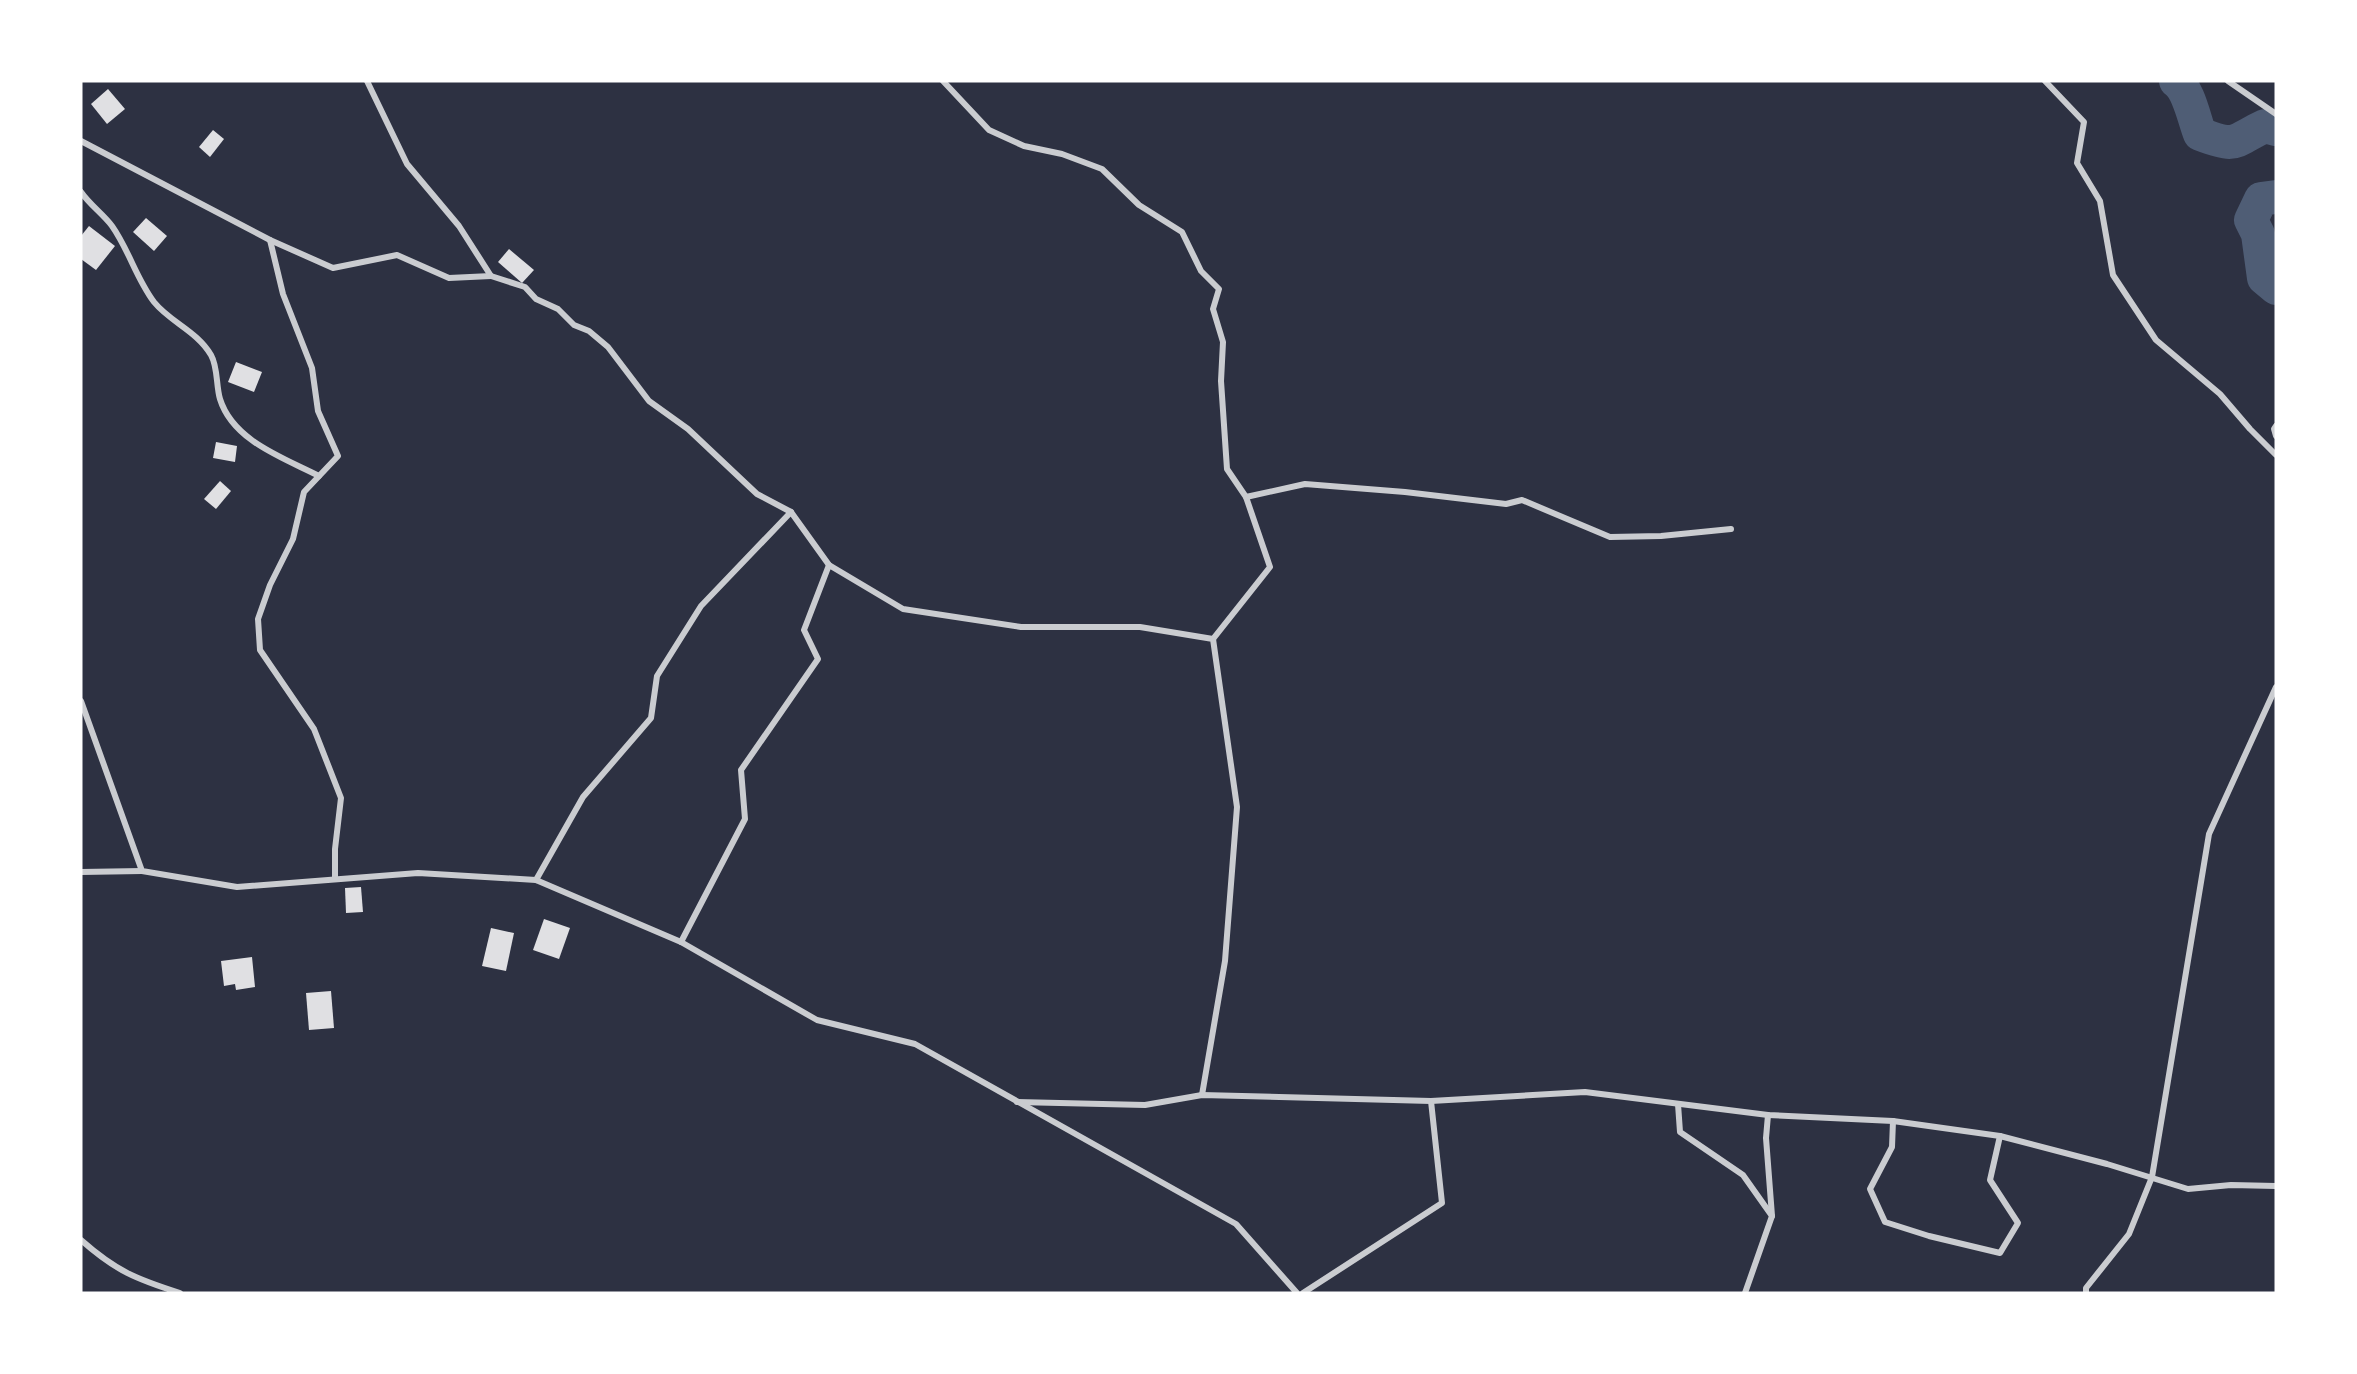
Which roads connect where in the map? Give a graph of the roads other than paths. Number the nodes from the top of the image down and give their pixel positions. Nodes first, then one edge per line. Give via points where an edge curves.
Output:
1 (367, 81) edge
2 (943, 81) edge
3 (2045, 81) edge
4 (2228, 81) edge
5 (2276, 114) edge
6 (81, 141) edge
7 (81, 192) edge
8 (270, 240) junction
9 (491, 276) junction
10 (2276, 426) edge
11 (2276, 436) edge
12 (2276, 455) edge
13 (319, 476) junction
14 (1246, 497) junction
15 (791, 512) junction
16 (1731, 529) dead end
17 (829, 565) junction
18 (1213, 639) junction
19 (2276, 687) edge
20 (81, 701) edge
21 (142, 871) junction
22 (81, 872) edge
23 (335, 879) junction
24 (536, 880) junction
25 (681, 942) junction
26 (1202, 1095) junction
27 (1431, 1101) junction
28 (1017, 1102) junction
29 (1678, 1104) junction
30 (1768, 1115) junction
31 (1893, 1121) junction
32 (2000, 1136) junction
33 (2152, 1177) junction
34 (2276, 1186) edge
35 (1772, 1216) junction
36 (81, 1240) edge
37 (180, 1293) edge
38 (1297, 1293) edge
39 (1303, 1293) edge
40 (1745, 1293) edge
41 (2086, 1293) edge

1 - 9 street via 407,164 459,226
2 - 14 street via 989,130 1024,146 1062,154 1102,169 1138,205 1182,232 1201,271 1219,289 1213,309 1223,342 1221,381 1227,469
3 - 12 street via 2084,122 2077,162 2100,201 2114,275 2156,340 2220,394
4 - 5 street
6 - 8 street
7 - 13 street via 111,225 156,304 192,332 212,356 220,401 236,426 259,446
8 - 9 street via 333,268 397,255 449,278
8 - 13 street via 283,294 312,368 318,411 338,456
9 - 15 street via 525,287 536,299 589,331 628,370 649,401 688,429 757,494
10 - 11 street
13 - 23 street via 304,492 293,539 258,619 260,650 314,729 341,798
14 - 16 street via 1305,484 1506,504 1522,500 1610,537
14 - 18 street via 1270,567
15 - 17 street
15 - 24 street via 702,606 657,676 651,718 583,797
17 - 18 street via 903,609 1021,627 1140,627
17 - 25 street via 804,630 818,659 741,770 745,819
18 - 26 street via 1237,807 1225,961
19 - 33 street via 2209,834
20 - 21 street
21 - 22 street
21 - 23 street via 237,887
23 - 24 street via 418,873
24 - 25 street
25 - 28 street via 817,1020 915,1044
26 - 27 street
26 - 28 street via 1145,1105
27 - 29 street via 1585,1092
27 - 39 street via 1442,1203
28 - 38 street via 1236,1224
29 - 30 street
29 - 35 street via 1680,1132 1743,1175
30 - 31 street
30 - 35 street
31 - 32 street
31 - 32 street via 1892,1147 1870,1189 1885,1222 2000,1252 2018,1223 1990,1180
32 - 33 street
33 - 34 street via 2188,1189
33 - 41 street via 2129,1234
35 - 40 street
36 - 37 street via 104,1261 135,1279

